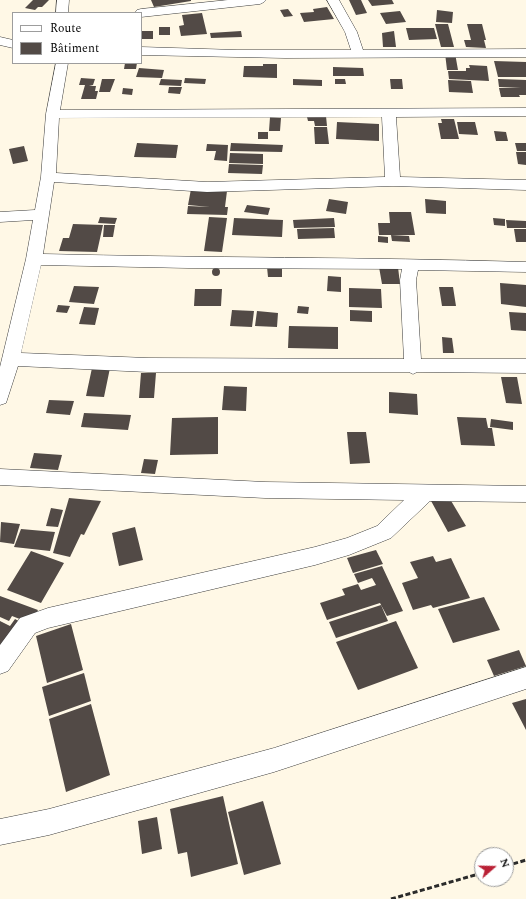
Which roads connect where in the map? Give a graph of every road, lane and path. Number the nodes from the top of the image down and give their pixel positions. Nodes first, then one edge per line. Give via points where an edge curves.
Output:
1 (63, 0) edge
2 (260, 0) edge
3 (333, 0) edge
4 (62, 12) edge
5 (142, 14) edge
6 (0, 41) edge
7 (12, 44) edge
8 (142, 51) edge
9 (358, 53) junction
10 (526, 53) edge
11 (62, 64) edge
12 (389, 112) junction
13 (526, 112) edge
14 (53, 114) junction
15 (48, 177) junction
16 (393, 181) junction
17 (526, 185) edge
18 (41, 215) junction
19 (0, 217) edge
20 (34, 259) junction
21 (411, 264) junction
22 (526, 267) edge
23 (11, 359) junction
24 (526, 366) edge
25 (413, 367) junction
26 (0, 398) edge
27 (0, 477) edge
28 (425, 493) junction
29 (526, 494) edge
30 (0, 663) edge
31 (526, 678) edge
32 (0, 832) edge
33 (526, 860) edge
34 (514, 864) edge
35 (474, 875) edge
36 (391, 899) edge

1 - 4 street
2 - 5 street
3 - 9 street via 351,32
6 - 7 street
8 - 9 street via 281,55
9 - 10 street
11 - 14 street
12 - 13 street
12 - 14 street
12 - 16 street
14 - 15 street
15 - 16 street via 207,187
15 - 18 street
16 - 17 street
18 - 19 street
18 - 20 street
20 - 21 street
20 - 23 street
21 - 22 street
21 - 25 street via 408,280
23 - 25 street via 148,365
23 - 26 street
24 - 25 street
27 - 28 street via 265,490
28 - 29 street
28 - 30 street via 384,532 349,546 48,618 28,625
31 - 32 street via 274,760 49,822
33 - 34 path
35 - 36 path

